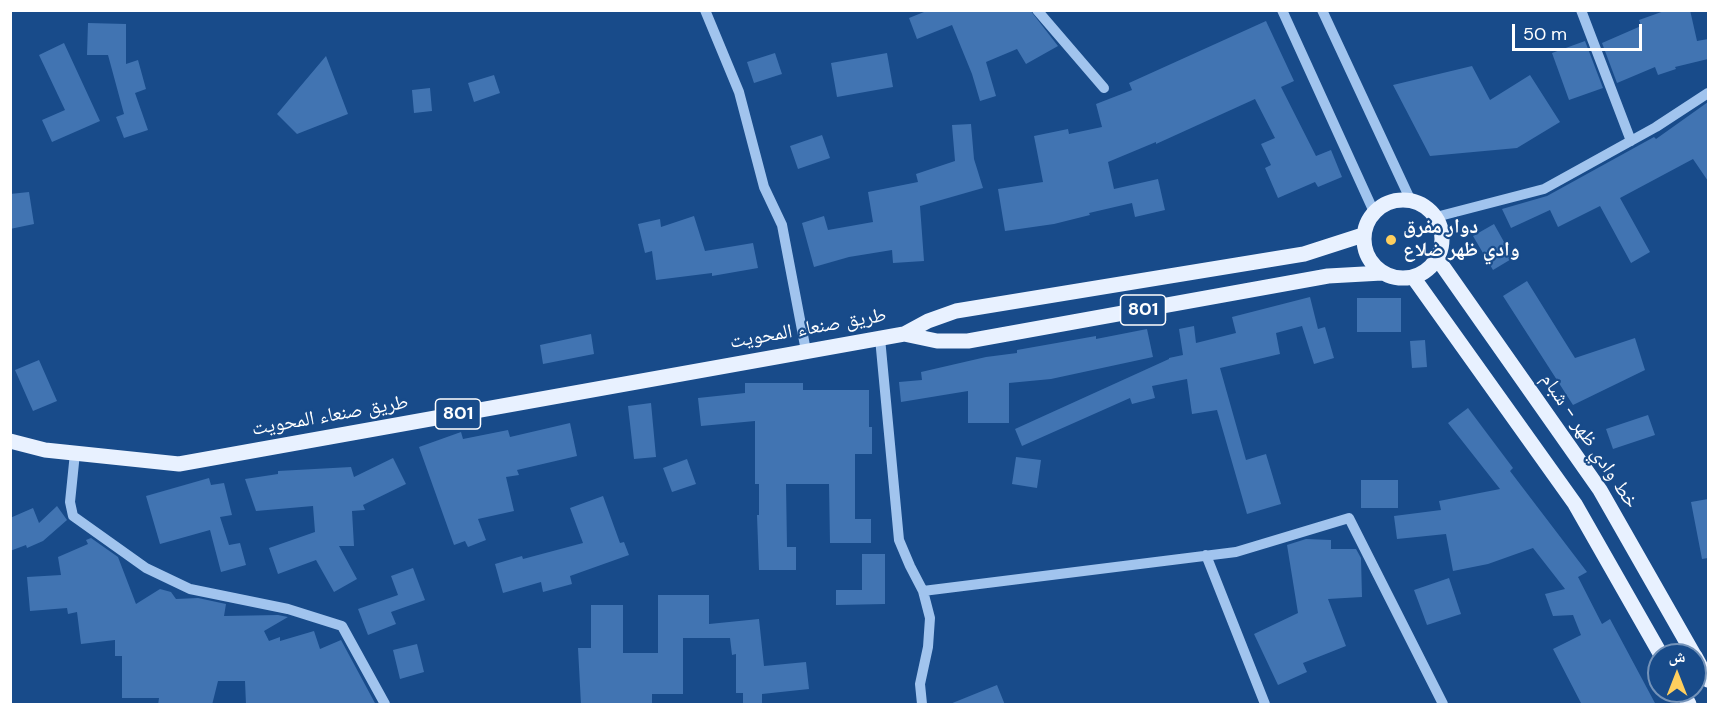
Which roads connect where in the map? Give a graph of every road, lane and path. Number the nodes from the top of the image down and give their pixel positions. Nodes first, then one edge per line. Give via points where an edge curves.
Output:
1 (705, 10) edge
2 (1037, 10) edge
3 (1282, 10) edge
4 (1322, 10) edge
5 (1581, 10) edge
6 (1104, 88) dead end
7 (1708, 93) edge
8 (1631, 141) junction
9 (1411, 201) junction
10 (1374, 212) junction
11 (1436, 217) junction
12 (1363, 236) junction
13 (1437, 258) junction
14 (1382, 273) junction
15 (1413, 277) junction
16 (904, 334) junction
17 (880, 338) junction
18 (806, 351) junction
19 (10, 441) edge
20 (75, 453) junction
21 (1206, 555) junction
22 (923, 591) junction
23 (1654, 643) edge
24 (1688, 643) edge
25 (385, 705) edge
26 (922, 705) edge
27 (1265, 705) edge
28 (1443, 705) edge

1 - 18 street via 739,92 764,186 782,225
2 - 6 street
3 - 10 street
4 - 9 street
5 - 8 street
7 - 8 street
8 - 11 street via 1544,189
9 - 10 main road via 1384,204
9 - 11 main road via 1425,206
10 - 12 main road
11 - 13 main road via 1442,231
12 - 14 main road via 1371,262
12 - 16 main road, طريق صنعاء المحويت / 801 via 1305,254 956,311
13 - 15 main road via 1427,270
13 - 24 main road, خط وادي ظهر - شبام via 1600,490
14 - 15 main road via 1397,278
14 - 16 main road, طريق صنعاء المحويت / 801 via 1328,276 968,341 937,341
15 - 23 main road via 1575,504
16 - 17 main road, طريق صنعاء المحويت / 801
17 - 18 main road, طريق صنعاء المحويت / 801
17 - 22 street via 898,533
18 - 20 main road, طريق صنعاء المحويت / 801 via 179,464
19 - 20 main road, طريق صنعاء المحويت / 801
20 - 25 street via 70,502 73,516 146,568 190,589 288,609 342,626
21 - 22 street
21 - 27 street
21 - 28 street via 1236,552 1349,519
22 - 26 street via 930,633 920,684

